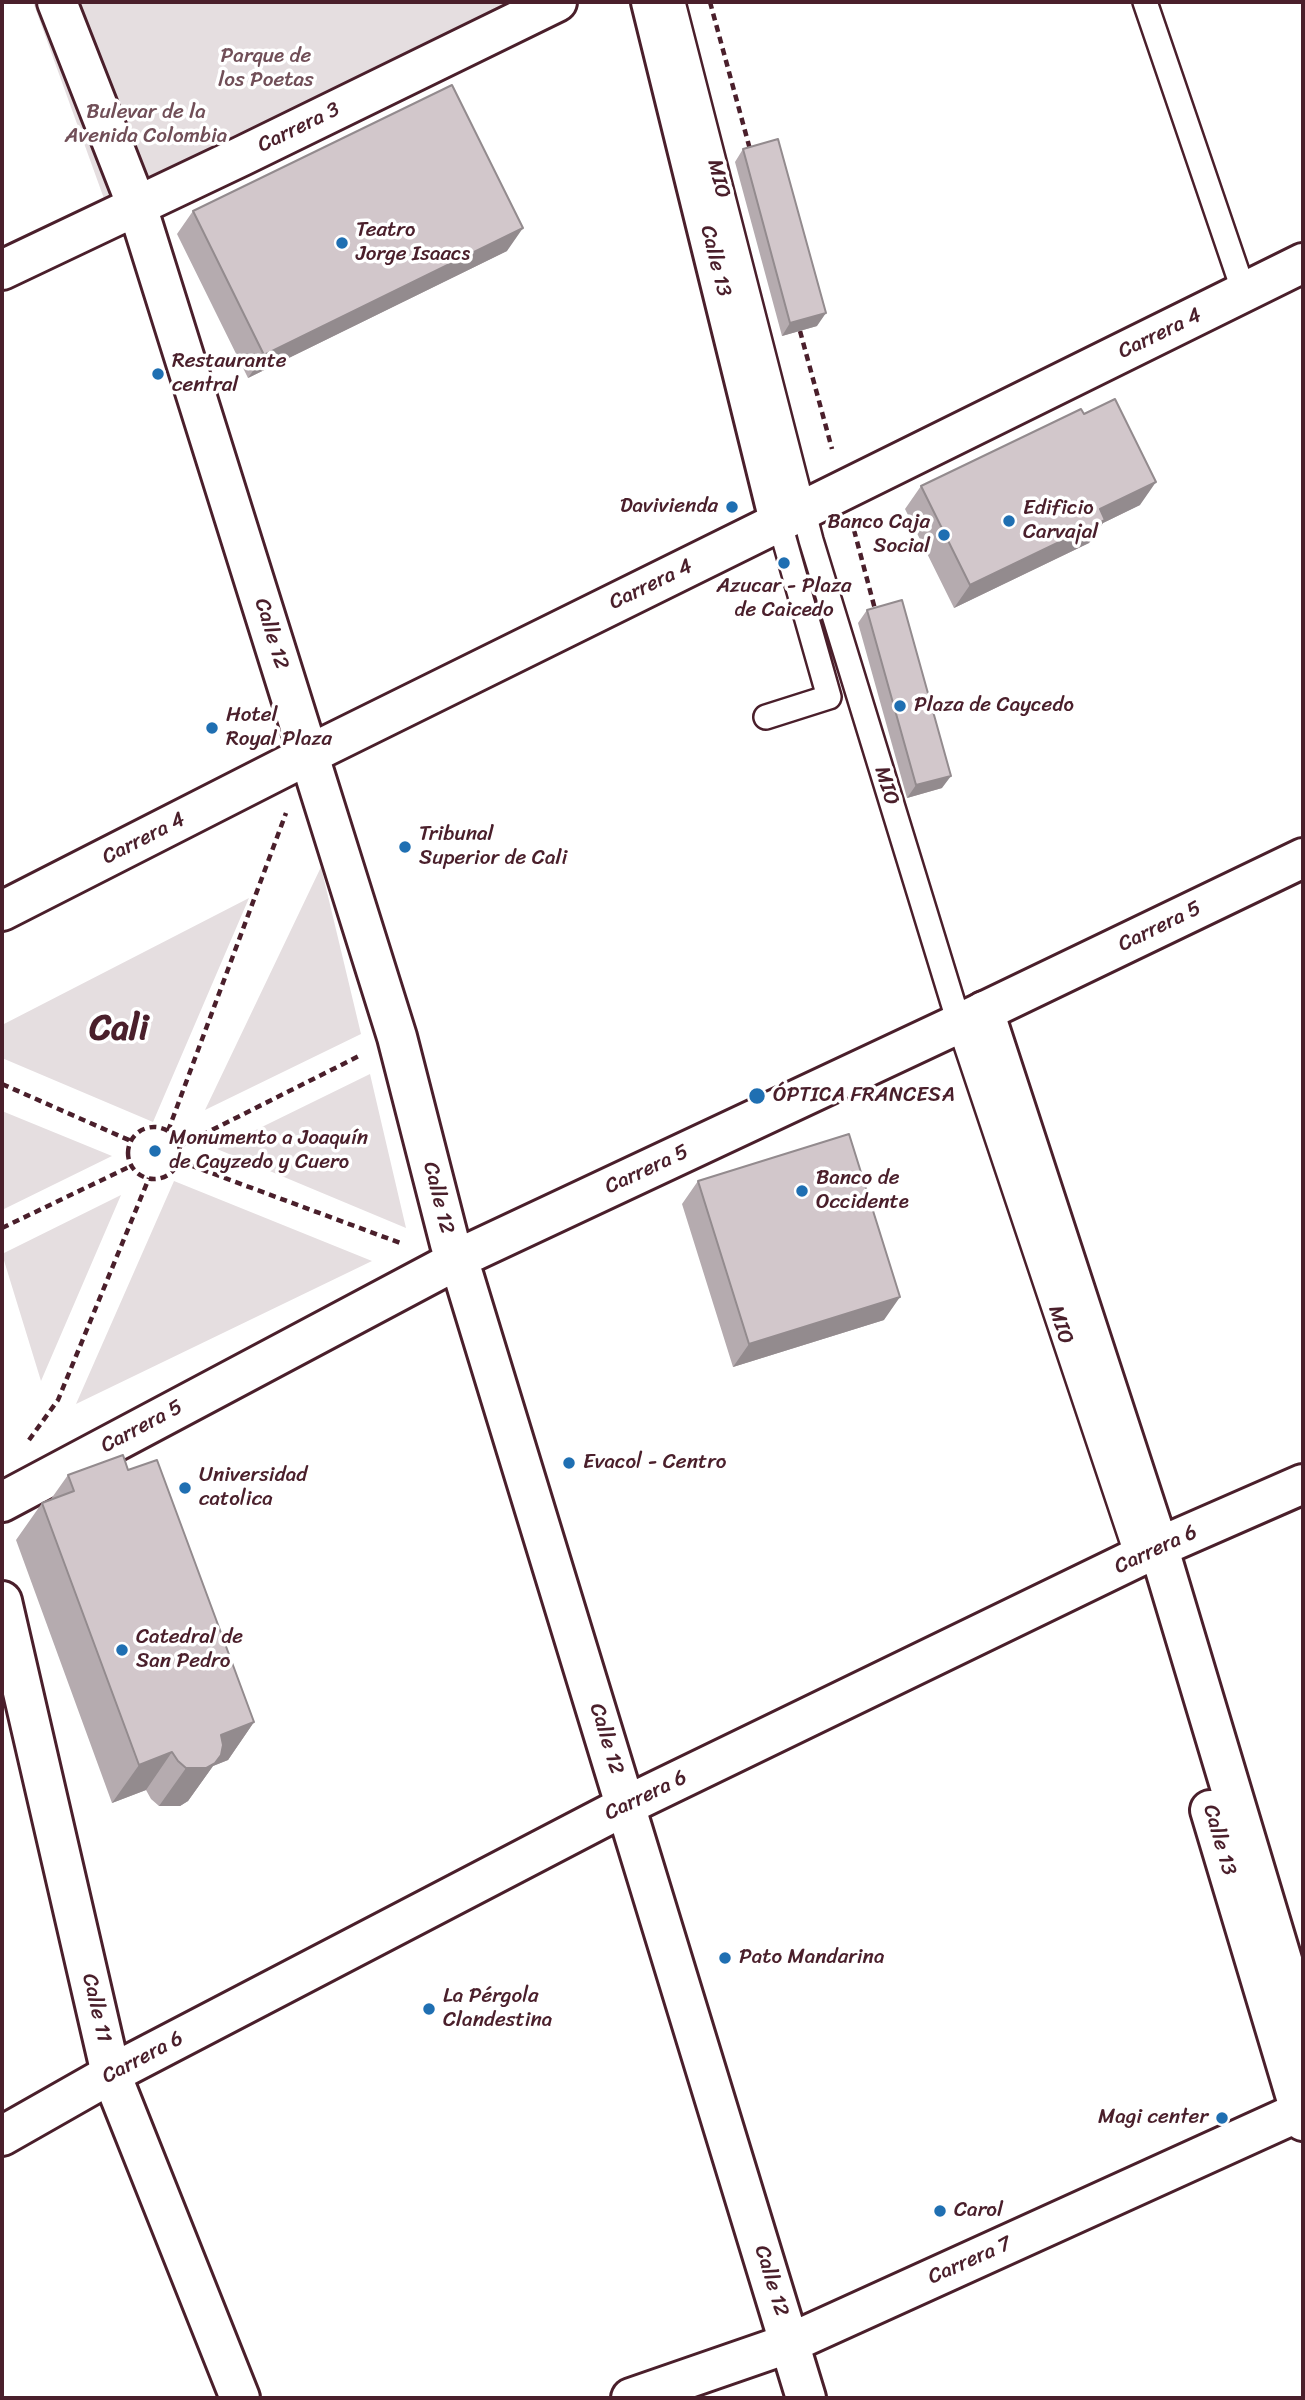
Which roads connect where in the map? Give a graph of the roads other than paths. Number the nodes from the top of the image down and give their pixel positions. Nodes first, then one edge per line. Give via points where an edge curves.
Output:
1 (57, 2) edge
2 (557, 2) edge
3 (651, 2) edge
4 (673, 2) edge
5 (1145, 2) edge
6 (137, 206) junction
7 (1303, 263) edge
8 (2, 270) edge
9 (1244, 292) junction
10 (791, 515) junction
11 (766, 717) dead end
12 (310, 754) junction
13 (1303, 858) edge
14 (2, 911) edge
15 (972, 1017) junction
16 (457, 1260) junction
17 (1303, 1484) edge
18 (2, 1502) edge
19 (1154, 1558) junction
20 (2, 1601) edge
21 (627, 1805) junction
22 (1303, 2030) edge
23 (111, 2074) junction
24 (1302, 2114) edge
25 (2, 2136) edge
26 (790, 2343) junction
27 (240, 2398) edge
28 (631, 2398) edge
29 (806, 2398) edge

1 - 6 street, Calle 12
2 - 6 street, Carrera 3
3 - 10 street, Calle 13
4 - 10 lane, MIO
5 - 9 lane
6 - 8 street, Carrera 3
6 - 12 street, Calle 12
7 - 9 street, Carrera 4
9 - 10 street, Carrera 4
10 - 11 lane via 829,697
10 - 12 street, Carrera 4
10 - 15 lane, MIO
12 - 14 street, Carrera 4
12 - 16 street, Calle 12 via 397,1037
13 - 15 street, Carrera 5
15 - 16 street, Carrera 5
15 - 19 street
16 - 18 street, Carrera 5
16 - 21 street, Calle 12
17 - 19 street, Carrera 6
19 - 21 street, Carrera 6
19 - 22 street, Calle 13
19 - 24 street, Calle 13 via 1236,1898
20 - 23 street, Calle 11
21 - 23 street, Carrera 6
21 - 26 street, Calle 12
23 - 25 street, Carrera 6
23 - 27 street, Calle 11
24 - 26 street, Carrera 7
26 - 28 street, Carrera 7
26 - 29 street, Calle 12

